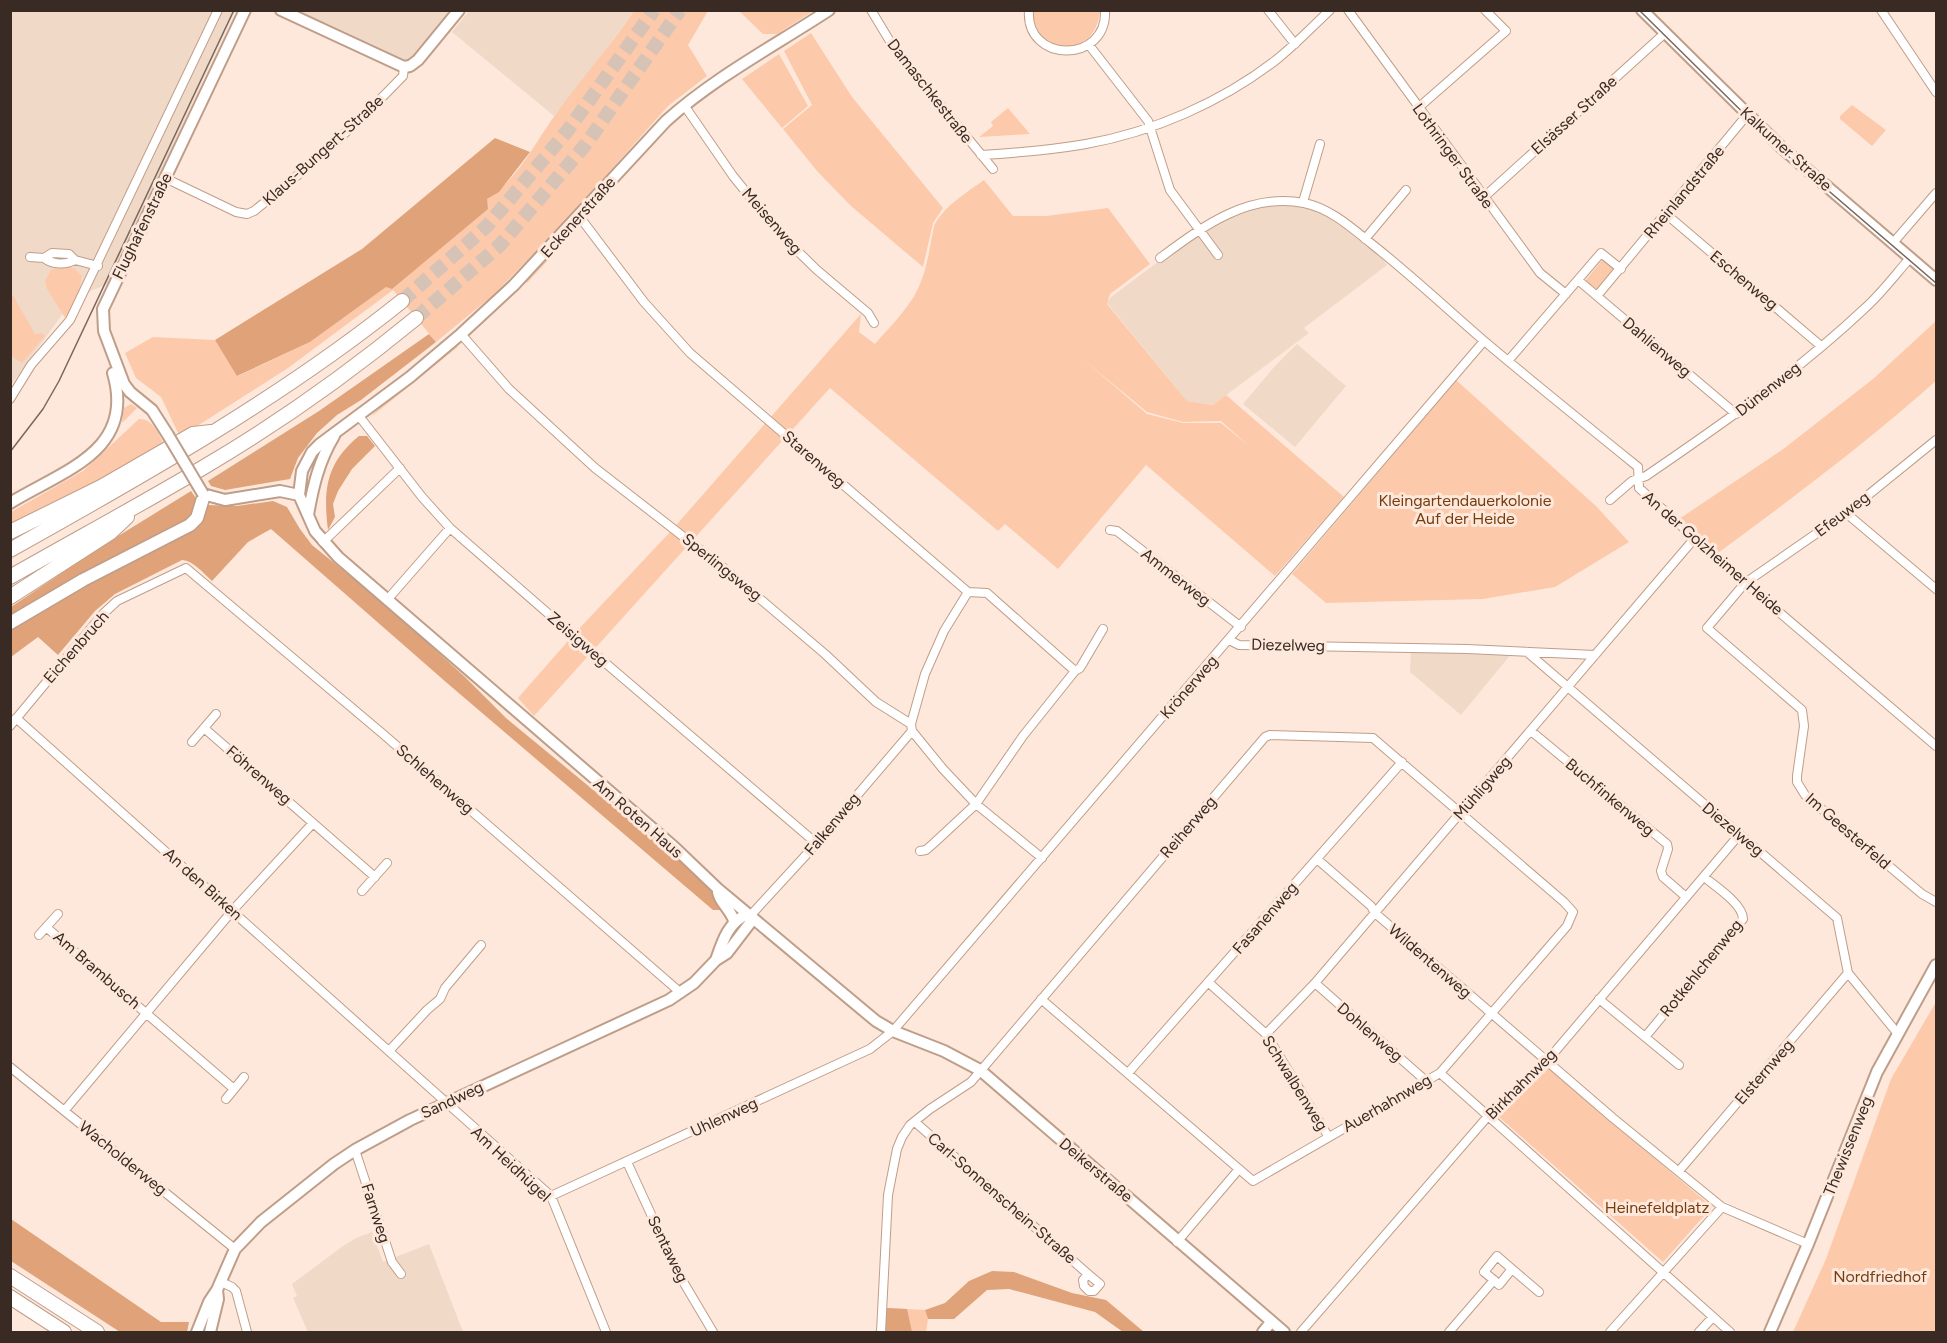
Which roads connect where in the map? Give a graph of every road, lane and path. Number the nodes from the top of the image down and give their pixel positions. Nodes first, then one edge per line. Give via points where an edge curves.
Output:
1 (218, 10) edge
2 (245, 10) edge
3 (281, 10) edge
4 (459, 10) edge
5 (829, 10) edge
6 (871, 10) edge
7 (1029, 10) edge
8 (1105, 10) edge
9 (1268, 10) edge
10 (1330, 10) edge
11 (1348, 10) edge
12 (1485, 10) edge
13 (1642, 10) edge
14 (1881, 10) edge
15 (1665, 33) junction
16 (1295, 44) junction
17 (1089, 45) junction
18 (404, 67) junction
19 (1936, 92) edge
20 (684, 105) junction
21 (1418, 108) junction
22 (1747, 115) junction
23 (1149, 127) junction
24 (1320, 144) dead end
25 (981, 155) junction
26 (993, 169) dead end
27 (165, 178) junction
28 (1406, 190) dead end
29 (1936, 193) edge
30 (1484, 198) junction
31 (1303, 202) junction
32 (1666, 214) junction
33 (579, 216) junction
34 (1198, 229) junction
35 (1365, 239) junction
36 (1893, 243) junction
37 (1218, 255) dead end
38 (30, 257) dead end
39 (1160, 258) dead end
40 (1910, 258) junction
41 (98, 266) junction
42 (1621, 269) junction
43 (1578, 280) junction
44 (1936, 280) edge
45 (1566, 294) junction
46 (1598, 296) junction
47 (402, 301) tunnel mouth
48 (416, 318) tunnel mouth
49 (874, 323) dead end
50 (461, 334) junction
51 (1484, 341) junction
52 (1821, 346) junction
53 (112, 355) junction
54 (1508, 361) junction
55 (134, 395) junction
56 (10, 399) edge
57 (119, 399) junction
58 (1737, 414) junction
59 (359, 416) junction
60 (213, 432) junction
61 (334, 435) junction
62 (1936, 440) edge
63 (1930, 446) junction
64 (1936, 452) edge
65 (400, 468) junction
66 (1639, 479) junction
67 (29, 491) junction
68 (203, 495) junction
69 (299, 495) junction
70 (10, 496) edge
71 (147, 499) junction
72 (1610, 500) dead end
73 (10, 503) edge
74 (1846, 513) junction
75 (308, 515) junction
76 (450, 528) junction
77 (1110, 530) dead end
78 (10, 532) edge
79 (1694, 538) junction
80 (323, 542) junction
81 (10, 550) edge
82 (186, 567) joint
83 (10, 577) edge
84 (1745, 583) junction
85 (1936, 589) edge
86 (968, 592) junction
87 (10, 597) edge
88 (387, 600) junction
89 (10, 623) edge
90 (1241, 627) junction
91 (1103, 629) dead end
92 (1230, 640) junction
93 (1527, 652) junction
94 (1595, 655) junction
95 (1075, 670) junction
96 (1568, 688) junction
97 (216, 714) dead end
98 (16, 718) junction
99 (10, 726) edge
100 (911, 727) junction
101 (204, 728) junction
102 (1531, 731) junction
103 (192, 742) dead end
104 (1936, 746) edge
105 (1402, 762) junction
106 (976, 804) junction
107 (1460, 813) junction
108 (313, 823) junction
109 (1739, 835) junction
110 (816, 843) junction
111 (920, 851) dead end
112 (1042, 858) junction
113 (1317, 859) junction
114 (387, 863) dead end
115 (375, 877) junction
116 (1704, 877) junction
117 (718, 889) junction
118 (362, 891) dead end
119 (1686, 897) junction
120 (1936, 902) edge
121 (233, 910) junction
122 (1375, 913) junction
123 (58, 914) dead end
124 (750, 916) junction
125 (734, 921) junction
126 (46, 927) junction
127 (39, 935) dead end
128 (481, 945) dead end
129 (716, 960) junction
130 (1936, 965) edge
131 (1848, 973) junction
132 (1208, 982) junction
133 (1315, 983) junction
134 (681, 993) junction
135 (1041, 999) junction
136 (1599, 999) junction
137 (147, 1014) junction
138 (1491, 1014) junction
139 (893, 1031) junction
140 (1266, 1034) junction
141 (1898, 1034) junction
142 (1645, 1037) junction
143 (389, 1051) junction
144 (1547, 1061) junction
145 (1679, 1065) dead end
146 (10, 1067) edge
147 (980, 1070) junction
148 (1440, 1072) junction
149 (1128, 1073) junction
150 (244, 1077) dead end
151 (1426, 1081) junction
152 (234, 1089) junction
153 (226, 1099) dead end
154 (446, 1103) junction
155 (65, 1110) junction
156 (1489, 1115) junction
157 (915, 1122) junction
158 (1328, 1136) junction
159 (355, 1150) junction
160 (627, 1162) junction
161 (1239, 1168) junction
162 (1679, 1171) junction
163 (551, 1196) junction
164 (1722, 1207) junction
165 (1177, 1242) junction
166 (1808, 1245) junction
167 (235, 1249) junction
168 (1512, 1269) junction
169 (1664, 1272) junction
170 (401, 1274) dead end
171 (1089, 1274) dead end
172 (10, 1276) edge
173 (1494, 1280) junction
174 (219, 1286) junction
175 (1539, 1292) dead end
176 (10, 1297) edge
177 (1713, 1317) junction
178 (1272, 1322) junction
179 (64, 1332) edge
180 (97, 1332) edge
181 (197, 1332) edge
182 (210, 1332) edge
183 (247, 1332) edge
184 (606, 1332) edge
185 (713, 1332) edge
186 (881, 1332) edge
187 (1263, 1332) edge
188 (1284, 1332) edge
189 (1301, 1332) edge
190 (1449, 1332) edge
191 (1610, 1332) edge
192 (1699, 1332) edge
193 (1730, 1332) edge
194 (1770, 1332) edge

1 - 41 street, Flughafenstraße
2 - 27 street, Flughafenstraße
3 - 18 street
4 - 18 street, Klaus-Bungert-Straße via 418,60
5 - 20 street, Eckenerstraße
6 - 25 street, Damaschkestraße via 894,48
7 - 17 street via 1030,26 1044,45 1067,52
8 - 17 street via 1102,27
9 - 16 street
10 - 16 street
11 - 21 street, Lothringer Straße
12 - 21 street via 1506,31
13 - 15 street, Kalkumer Straße
14 - 19 street
15 - 22 street, Kalkumer Straße
15 - 30 street, Elsässer Straße
16 - 23 street via 1226,93
17 - 23 street via 1148,120
18 - 27 street, Klaus-Bungert-Straße via 403,76 356,125 254,211 236,212
20 - 33 street, Eckenerstraße
20 - 49 street, Meisenweg via 779,233 868,313
21 - 30 street, Lothringer Straße
22 - 32 street, Rheinlandstraße
22 - 36 street, Kalkumer Straße
23 - 25 street via 1071,147
23 - 34 street via 1170,190
24 - 31 street
25 - 26 street, Damaschkestraße
27 - 53 street, Flughafenstraße via 103,309 104,331
28 - 35 street
29 - 36 street
30 - 45 street, Lothringer Straße via 1540,273
31 - 34 street, An der Golzheimer Heide via 1260,202
31 - 35 street, An der Golzheimer Heide via 1332,214
32 - 42 street, Rheinlandstraße
32 - 52 street, Eschenweg
33 - 50 street, Eckenerstraße
33 - 86 street, Starenweg via 644,302 690,353
34 - 37 street
34 - 39 street, An der Golzheimer Heide
35 - 51 street, An der Golzheimer Heide
36 - 40 street, Kalkumer Straße
38 - 41 street
40 - 44 street, Kalkumer Straße
40 - 52 street, Dünenweg via 1866,308
41 - 56 street, Flughafenstraße via 70,320 32,365
42 - 43 street via 1601,253
42 - 46 street, Rheinlandstraße
43 - 45 street
43 - 46 street, Dahlienweg
45 - 54 street
46 - 58 street, Dahlienweg
47 - 60 highway via 313,369
48 - 71 highway via 373,354 287,414
50 - 59 street, Eckenerstraße
50 - 100 street, Sperlingsweg via 509,389 595,468 725,569 876,702
51 - 54 street, An der Golzheimer Heide
51 - 90 street, Krönerweg
52 - 58 street, Dünenweg
53 - 55 street, Flughafenstraße via 127,389
53 - 57 street
54 - 66 street, An der Golzheimer Heide via 1638,467
55 - 57 street
55 - 68 street, Flughafenstraße, bridge via 152,410
57 - 67 street via 111,430 93,455
58 - 66 street, Dünenweg
59 - 61 street, Eckenerstraße
59 - 65 street, Zeisigweg
60 - 78 highway via 193,434 101,487
60 - 81 highway
61 - 69 street, Eckenerstraße via 307,460
61 - 75 street, Eckenerstraße via 314,481
62 - 63 street, Efeuweg
63 - 64 street
63 - 74 street, Efeuweg
65 - 76 street, Zeisigweg
65 - 80 street
66 - 72 street, Dünenweg
66 - 79 street, An der Golzheimer Heide via 1639,488
67 - 70 street
67 - 73 street
68 - 69 street via 225,500 280,491
68 - 89 main road via 197,518 190,525
69 - 75 street, Am Roten Haus
71 - 83 highway
71 - 87 highway via 111,532
74 - 84 street, Efeuweg
74 - 85 street
75 - 80 street, Am Roten Haus
76 - 88 street
76 - 110 street, Zeisigweg
77 - 90 street, Ammerweg via 1117,531
79 - 84 street, An der Golzheimer Heide
79 - 94 street, Mühligweg
80 - 88 street, Am Roten Haus
82 - 98 street, Eichenbruch via 117,601
82 - 134 street, Schlehenweg
84 - 104 street, An der Golzheimer Heide
84 - 120 street, Im Geesterfeld via 1707,628 1802,711 1804,726 1797,776 1800,788
86 - 95 street, Starenweg via 987,593
86 - 100 street, Falkenweg via 924,674
88 - 117 street, Am Roten Haus
90 - 92 street, Krönerweg
91 - 95 street via 1080,668
92 - 93 street, Diezelweg via 1239,645
92 - 112 street, Krönerweg
93 - 94 street, Diezelweg
93 - 96 street, Diezelweg
94 - 96 street, Mühligweg
95 - 106 street
96 - 102 street, Mühligweg
96 - 109 street, Diezelweg
97 - 101 street
98 - 99 street, Eichenbruch
98 - 121 street, An den Birken
100 - 106 street, Sperlingsweg
100 - 110 street, Falkenweg
101 - 103 street
101 - 108 street, Föhrenweg
102 - 107 street, Mühligweg
102 - 119 street, Buchfinkenweg via 1667,844 1660,871
105 - 107 street
105 - 113 street, Fasanenweg
105 - 135 street, Reiherweg via 1372,737 1265,737
106 - 111 street via 926,850
106 - 112 street, Sperlingsweg
107 - 122 street, Mühligweg
107 - 138 street, Auerhahnweg via 1573,912 1567,926
108 - 115 street, Föhrenweg
108 - 121 street
109 - 116 street, Birkhahnweg
109 - 131 street, Diezelweg via 1837,918
110 - 124 street, Falkenweg
112 - 139 street, Krönerweg
113 - 122 street, Wildentenweg
113 - 132 street, Fasanenweg
114 - 115 street
115 - 118 street
116 - 119 street, Birkhahnweg
116 - 142 street, Rotkehlchenweg via 1738,906 1743,919
117 - 124 street, Am Roten Haus
117 - 125 street via 719,898
119 - 136 street, Birkhahnweg
121 - 137 street, Am Brambusch
121 - 143 street, An den Birken
122 - 133 street, Mühligweg
122 - 138 street, Wildentenweg
123 - 126 street, Am Brambusch
124 - 125 street
124 - 129 street, Sandweg via 727,953
124 - 139 street, Am Roten Haus
125 - 129 street, Sandweg
126 - 127 street, Am Brambusch
126 - 137 street, Am Brambusch
128 - 143 street via 445,987 440,999
129 - 134 street, Sandweg
130 - 141 street, Thewissenweg
131 - 141 street, Diezelweg
131 - 162 street, Elsternweg
132 - 140 street, Schwalbenweg
132 - 149 street, Fasanenweg
133 - 140 street, Mühligweg
133 - 151 street, Dohlenweg
134 - 154 street, Sandweg
135 - 147 street, Reiherweg
135 - 149 street
136 - 142 street
136 - 144 street, Birkhahnweg
137 - 152 street, Am Brambusch
137 - 155 street, Am Brambusch
138 - 144 street, Wildentenweg
138 - 148 street, Auerhahnweg
139 - 147 street, Deikerstraße
139 - 160 street, Uhlenweg via 870,1049
140 - 158 street, Schwalbenweg
141 - 166 street, Thewissenweg via 1877,1072
142 - 145 street
143 - 154 street, An den Birken
144 - 156 street, Birkhahnweg
144 - 162 street
146 - 155 street, Wacholderweg
147 - 157 street, Carl-Sonnenschein-Straße via 971,1082
147 - 165 street, Deikerstraße
148 - 151 street, Auerhahnweg
148 - 156 street
149 - 161 street
150 - 152 street
151 - 158 street, Auerhahnweg
152 - 153 street
154 - 159 street, Sandweg
154 - 163 street, Am Heidhügel
155 - 167 street, Wacholderweg
156 - 169 street
156 - 189 street, Birkhahnweg
157 - 171 street, Carl-Sonnenschein-Straße
157 - 186 street, Carl-Sonnenschein-Straße via 899,1144 890,1182
158 - 161 street, Auerhahnweg via 1253,1181
159 - 167 street, Sandweg via 296,1193
159 - 170 street, Farnweg via 392,1262
160 - 163 street, Uhlenweg
160 - 185 street, Sentaweg via 678,1273
161 - 165 street
162 - 164 street
163 - 184 street, Am Heidhügel
164 - 166 street
164 - 169 street
165 - 178 street, Deikerstraße
166 - 194 street, Thewissenweg
167 - 174 street, Sandweg
168 - 173 street via 1499,1285
168 - 173 street via 1497,1256 1484,1272
168 - 175 street
169 - 177 street
169 - 191 street
172 - 180 highway
173 - 190 street
174 - 181 street, Sandweg
174 - 182 street, Sandweg
174 - 183 street via 236,1291
176 - 179 highway
177 - 192 street
177 - 193 street
178 - 187 street
178 - 188 street, Deikerstraße

